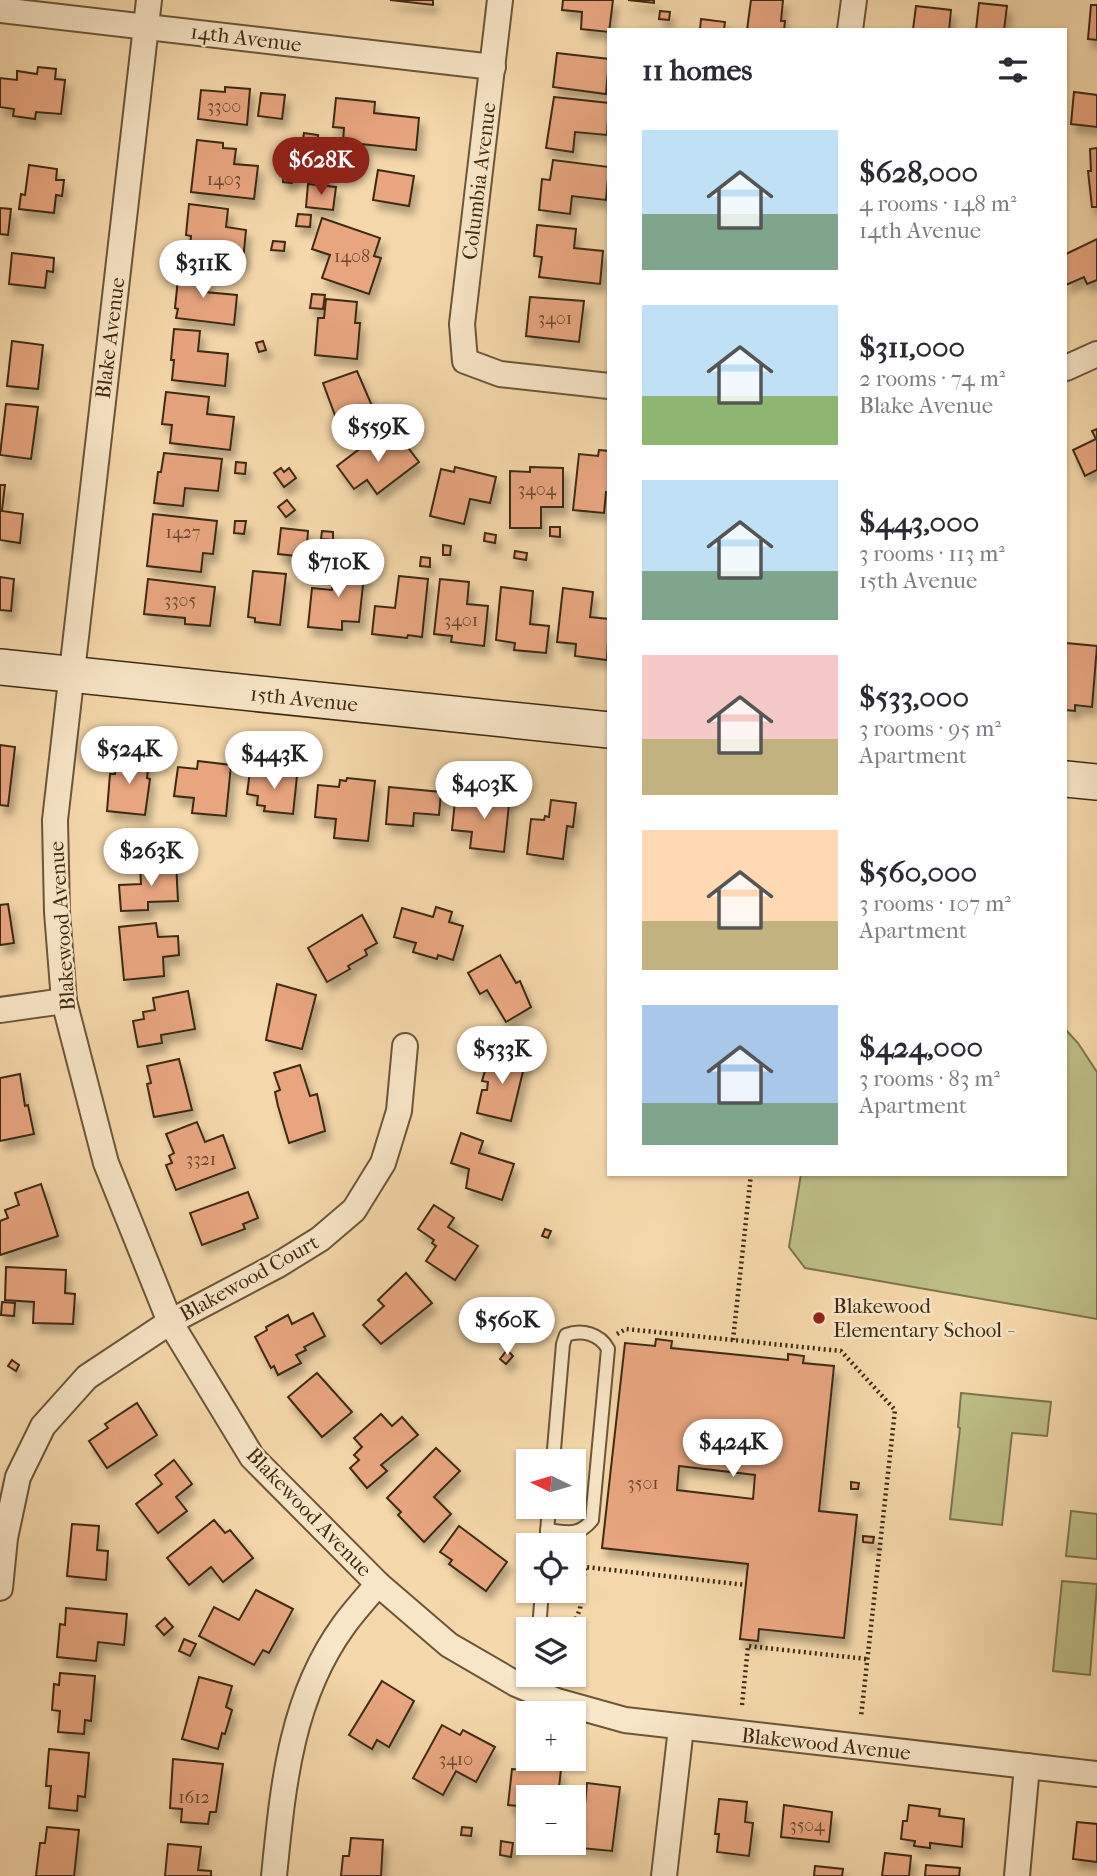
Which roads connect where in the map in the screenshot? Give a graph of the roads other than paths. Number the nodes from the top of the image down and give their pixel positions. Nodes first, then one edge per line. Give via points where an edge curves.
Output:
1 (149, 0) edge
2 (500, 0) edge
3 (853, 0) edge
4 (0, 10) edge
5 (146, 27) junction
6 (850, 28) edge
7 (493, 67) junction
8 (1097, 354) edge
9 (1067, 368) edge
10 (607, 386) edge
11 (0, 667) edge
12 (71, 675) junction
13 (607, 730) edge
14 (1067, 779) edge
15 (1097, 782) edge
16 (64, 1001) junction
17 (0, 1010) edge
18 (405, 1046) dead end
19 (170, 1322) junction
20 (554, 1449) edge
21 (548, 1519) edge
22 (547, 1531) joint
23 (378, 1584) junction
24 (0, 1588) edge
25 (516, 1684) edge
26 (543, 1687) edge
27 (681, 1728) junction
28 (1027, 1766) junction
29 (1097, 1774) edge
30 (274, 1876) edge
31 (664, 1876) edge
32 (1017, 1876) edge

1 - 5 street, Blake Avenue
2 - 7 street, Columbia Avenue
3 - 6 street
4 - 5 street, 14th Avenue
5 - 7 street, 14th Avenue
5 - 12 street, Blake Avenue
7 - 10 street, Columbia Avenue via 462,324 465,361 500,374
8 - 9 street
11 - 12 street, 15th Avenue
12 - 13 street, 15th Avenue
12 - 16 street, Blakewood Avenue via 55,821
14 - 15 street
16 - 17 street
16 - 19 street, Blakewood Avenue via 106,1163
18 - 19 street, Blakewood Court via 399,1111 383,1163 354,1210 320,1240
19 - 23 street, Blakewood Avenue via 252,1457
19 - 24 street via 86,1377 43,1426 18,1477
20 - 22 lane via 566,1335 595,1335 608,1349 592,1520 573,1533
21 - 22 lane
23 - 25 street, Blakewood Avenue via 449,1645
23 - 30 street via 329,1649 295,1725
26 - 27 street, Blakewood Avenue via 598,1714
27 - 28 street, Blakewood Avenue
27 - 31 street
28 - 29 street, Blakewood Avenue
28 - 32 street

